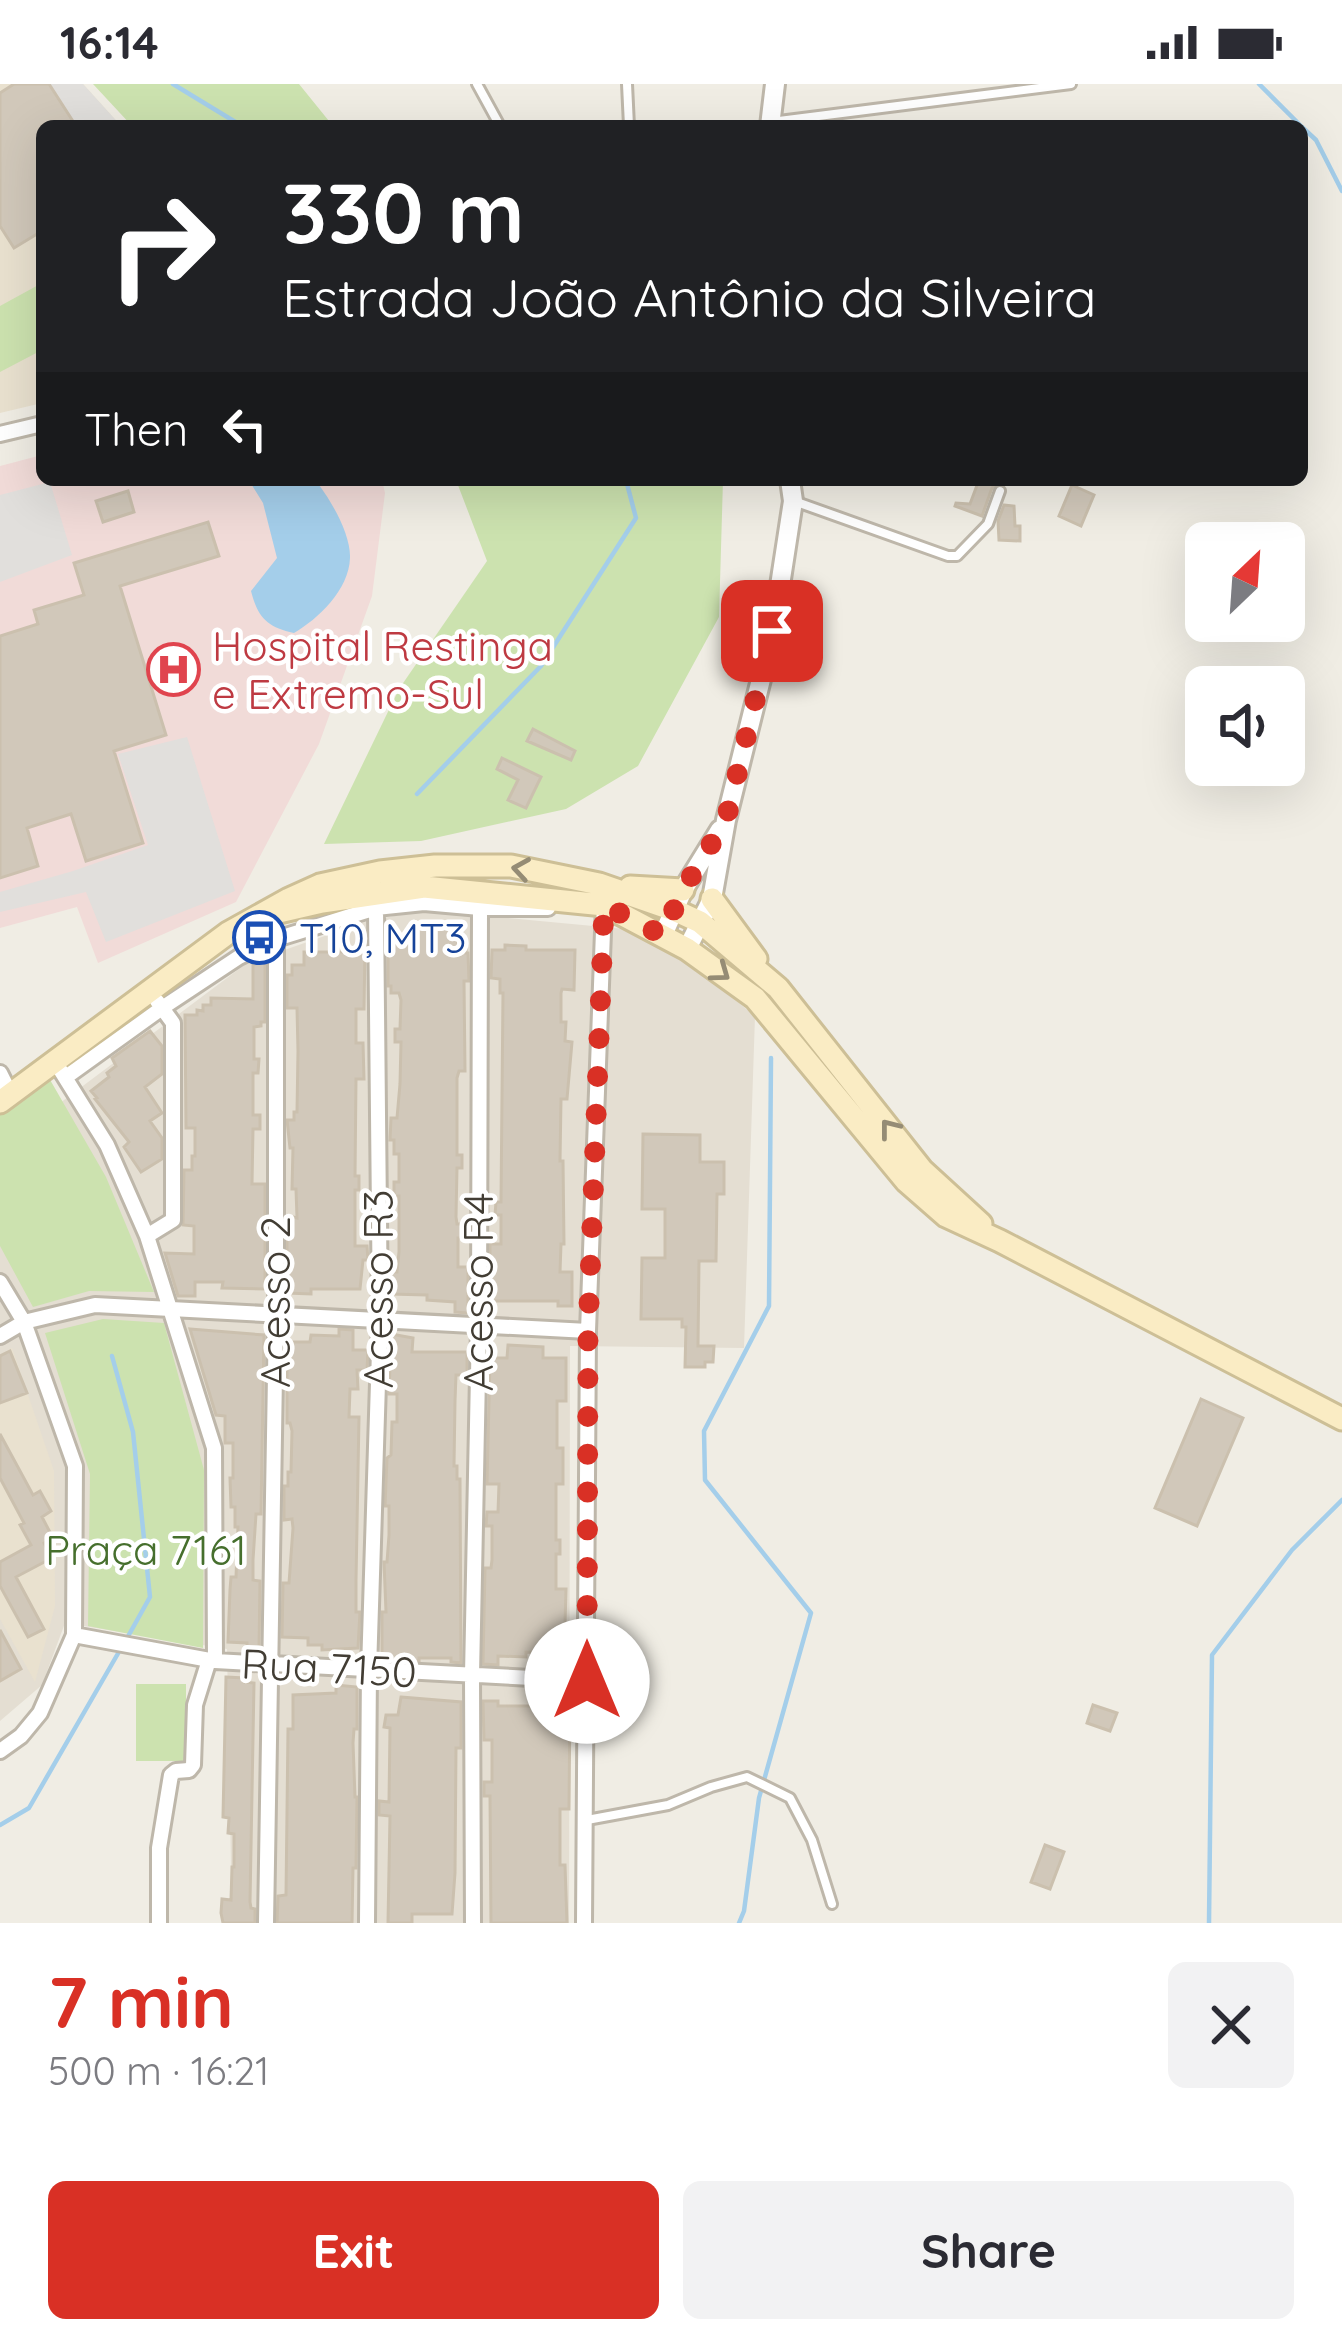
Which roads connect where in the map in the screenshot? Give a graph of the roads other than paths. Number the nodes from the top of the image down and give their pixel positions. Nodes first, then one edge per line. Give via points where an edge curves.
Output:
1 (478, 84) edge
2 (628, 84) edge
3 (775, 84) edge
4 (1072, 84) edge
5 (497, 120) edge
6 (628, 120) edge
7 (770, 120) edge
8 (800, 120) edge
9 (36, 425) edge
10 (0, 434) edge
11 (791, 486) edge
12 (1000, 491) dead end
13 (793, 501) junction
14 (726, 820) junction
15 (424, 895) junction
16 (599, 898) junction
17 (712, 899) junction
18 (679, 900) junction
19 (376, 908) junction
20 (480, 908) junction
21 (256, 917) junction
22 (700, 922) junction
23 (228, 933) junction
24 (662, 935) junction
25 (276, 939) junction
26 (687, 949) junction
27 (239, 957) junction
28 (778, 988) junction
29 (156, 1000) junction
30 (61, 1070) junction
31 (0, 1073) edge
32 (6, 1099) edge
33 (147, 1236) junction
34 (1000, 1241) junction
35 (0, 1282) edge
36 (170, 1308) junction
37 (276, 1314) junction
38 (380, 1319) junction
39 (24, 1322) junction
40 (479, 1325) junction
41 (588, 1331) junction
42 (0, 1336) edge
43 (1342, 1419) edge
44 (74, 1635) junction
45 (212, 1661) junction
46 (270, 1666) junction
47 (369, 1670) junction
48 (472, 1676) junction
49 (587, 1681) junction
50 (0, 1751) edge
51 (586, 1820) junction
52 (832, 1904) dead end
53 (158, 1923) edge
54 (266, 1923) edge
55 (367, 1923) edge
56 (473, 1923) edge
57 (584, 1923) edge

1 - 5 lane
2 - 6 lane
3 - 7 street
4 - 8 lane
9 - 10 street
11 - 13 street
12 - 13 lane via 988,524 957,556
13 - 14 street via 772,631
14 - 17 street
14 - 18 street
15 - 16 main road
15 - 19 street
15 - 20 street
15 - 21 main road via 322,902
16 - 18 main road
16 - 20 street
16 -> 21 main road via 511,866 435,866 320,885
16 - 24 main road
16 - 41 street
17 - 22 street
17 - 28 main road
18 - 22 main road
18 - 24 street
19 - 25 street
19 - 38 street, Acesso R3
20 - 40 street, Acesso R4
21 - 23 main road
22 - 26 street
22 - 28 main road
23 - 27 street
23 - 29 main road
24 - 26 main road
25 - 27 street
25 - 37 street, Acesso 2
26 -> 34 main road via 755,998 906,1181 946,1216
27 - 29 street
34 -> 28 main road via 922,1170
29 - 30 main road
29 - 33 street via 173,1022 172,1220
30 - 32 main road
30 - 33 street via 107,1145
31 - 32 street
33 - 36 street
34 - 43 main road
35 - 39 street
36 - 37 street
36 - 39 street via 95,1305
36 - 45 street via 214,1448
37 - 38 street
37 - 46 street, Acesso 2
38 - 40 street
38 - 47 street, Acesso R3
39 - 42 street
39 - 44 street via 75,1466
40 - 41 street
40 - 48 street, Acesso R4
41 - 49 street
44 - 45 street, Rua 7150
44 - 50 street via 40,1713
45 - 46 street, Rua 7150
45 - 53 street via 195,1705 193,1765 171,1775
46 - 47 street, Rua 7150
46 - 54 street, Acesso 2
47 - 48 street, Rua 7150
47 - 55 street, Acesso R3
48 - 49 street, Rua 7150
48 - 56 street, Acesso R4
49 - 51 street
51 - 52 lane via 668,1805 747,1777 790,1798
51 - 57 street

